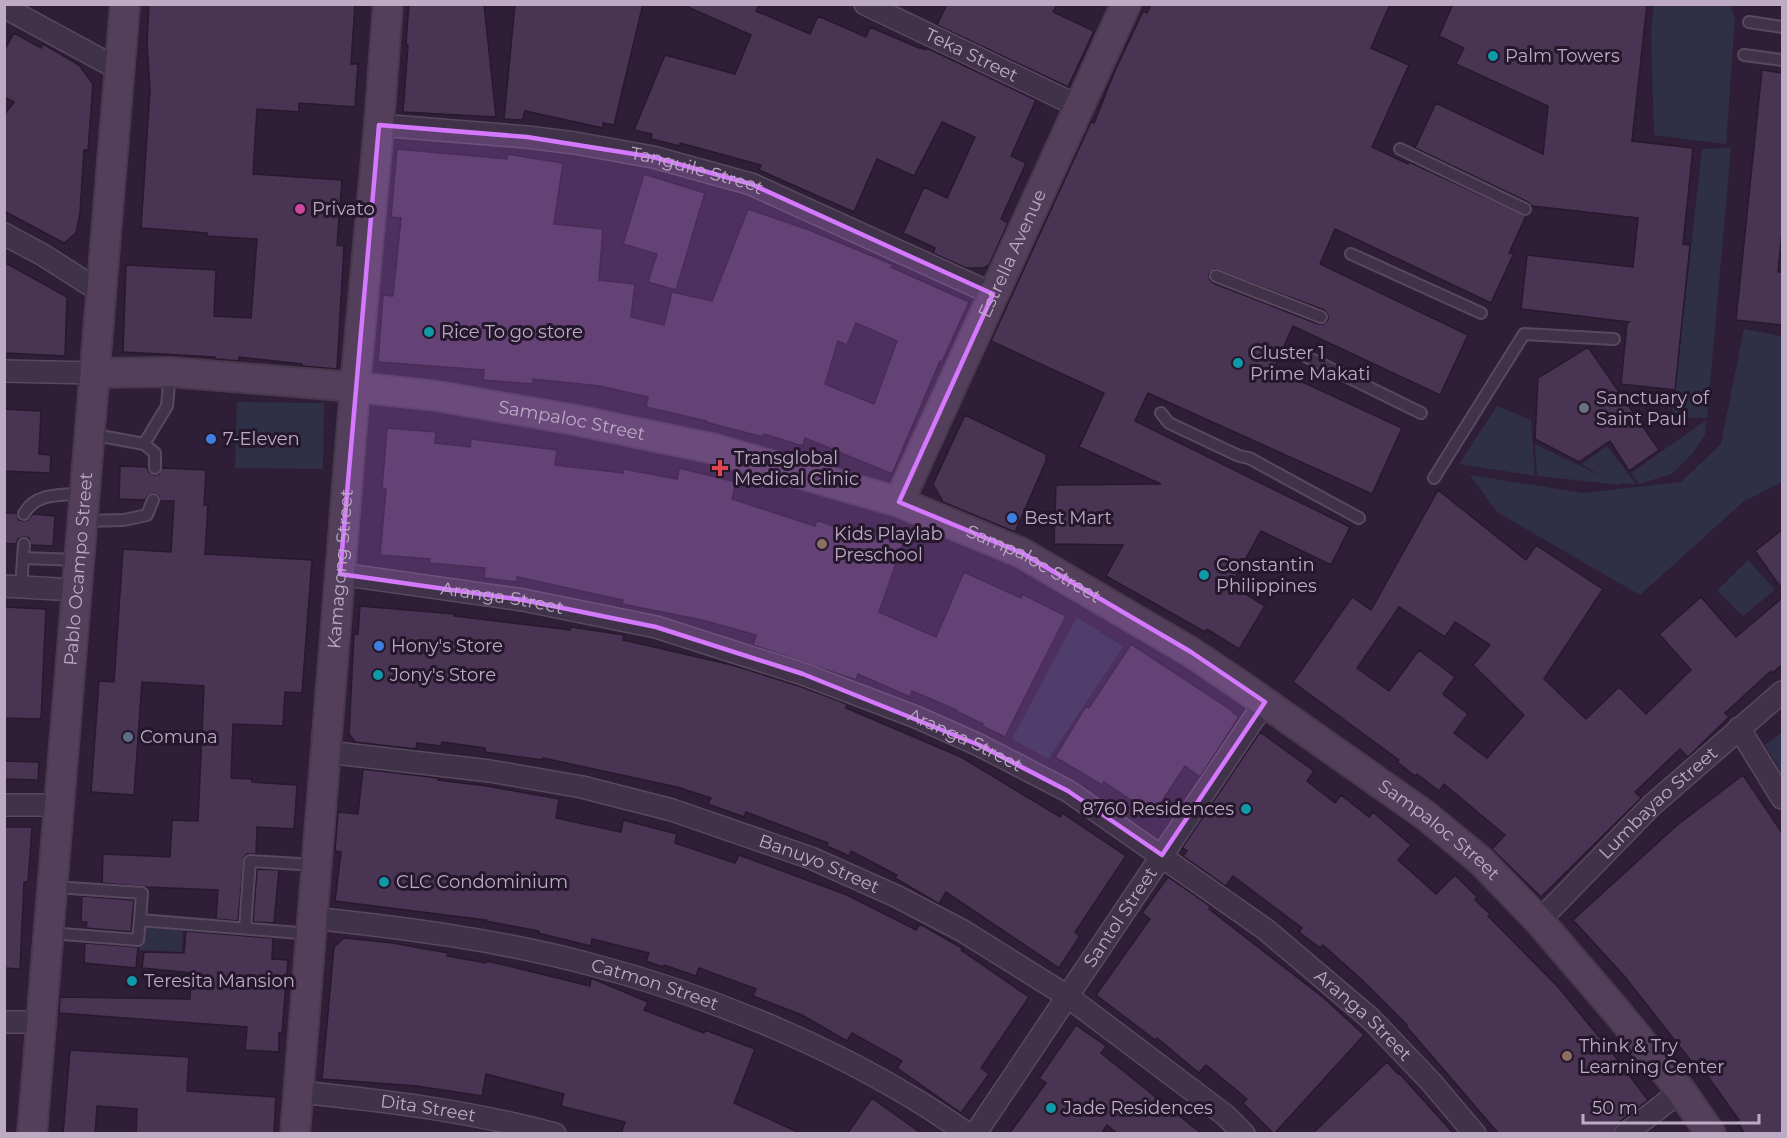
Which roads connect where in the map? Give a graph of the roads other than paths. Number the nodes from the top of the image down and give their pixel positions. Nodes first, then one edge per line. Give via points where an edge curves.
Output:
1 (125, 4) edge
2 (388, 4) edge
3 (865, 4) edge
4 (1126, 4) edge
5 (4, 7) edge
6 (1749, 22) dead end
7 (1782, 27) edge
8 (1744, 55) dead end
9 (1782, 60) edge
10 (120, 70) junction
11 (1078, 105) junction
12 (379, 125) junction
13 (1400, 149) dead end
14 (1525, 208) dead end
15 (4, 234) edge
16 (1351, 254) dead end
17 (1216, 276) dead end
18 (101, 292) junction
19 (993, 294) junction
20 (1481, 313) dead end
21 (1321, 317) dead end
22 (1614, 339) dead end
23 (1305, 356) dead end
24 (4, 371) edge
25 (94, 372) junction
26 (170, 372) junction
27 (355, 387) junction
28 (1161, 413) dead end
29 (1421, 413) dead end
30 (90, 434) junction
31 (144, 444) junction
32 (155, 468) dead end
33 (1434, 478) dead end
34 (153, 500) dead end
35 (899, 502) junction
36 (83, 507) junction
37 (24, 514) dead end
38 (1359, 518) dead end
39 (24, 544) dead end
40 (24, 558) junction
41 (79, 560) junction
42 (340, 574) junction
43 (13, 586) edge
44 (76, 590) junction
45 (1782, 692) edge
46 (1265, 702) junction
47 (1739, 728) junction
48 (327, 752) junction
49 (1782, 798) edge
50 (4, 805) edge
51 (58, 805) junction
52 (1162, 855) junction
53 (317, 865) junction
54 (51, 886) junction
55 (140, 920) junction
56 (1539, 921) junction
57 (312, 926) junction
58 (244, 927) junction
59 (48, 933) junction
60 (1067, 996) junction
61 (4, 1022) edge
62 (40, 1022) junction
63 (1681, 1091) junction
64 (299, 1092) junction
65 (32, 1134) edge
66 (295, 1134) edge
67 (555, 1134) edge
68 (968, 1134) edge
69 (975, 1134) edge
70 (1244, 1134) edge
71 (1476, 1134) edge
72 (1625, 1134) edge
73 (1711, 1134) edge

1 - 10 street, Pablo Ocampo Street
2 - 12 street, Kamagong Street
3 - 11 street, Teka Street
4 - 11 street, Estrella Avenue
5 - 10 street
6 - 7 lane
8 - 9 lane
10 - 18 street, Pablo Ocampo Street
11 - 19 street, Estrella Avenue
12 - 19 street, Tanguile Street via 527,137 653,157 751,184
12 - 27 street, Kamagong Street
13 - 14 lane
15 - 18 street
16 - 20 lane
17 - 21 lane
18 - 25 street, Pablo Ocampo Street
19 - 35 street, Estrella Avenue
22 - 33 lane via 1524,334
23 - 29 lane
24 - 25 street
25 - 26 street, Sampaloc Street
25 - 30 street, Pablo Ocampo Street
26 - 27 street, Sampaloc Street
26 - 31 lane via 167,406
27 - 35 street, Sampaloc Street via 437,396 715,449
27 - 42 street, Kamagong Street
28 - 38 lane via 1169,423 1249,458
30 - 31 lane
30 - 36 street, Pablo Ocampo Street
31 - 32 lane via 155,453
34 - 36 lane via 147,515 123,520
35 - 46 street, Sampaloc Street via 1022,553 1191,652
36 - 37 lane via 50,495 36,501
36 - 41 street, Pablo Ocampo Street
39 - 40 lane
40 - 41 lane
40 - 43 lane
41 - 44 street, Pablo Ocampo Street
42 - 48 street, Kamagong Street
42 - 52 street, Aranga Street via 523,600 645,625 793,670 979,745 1068,791
43 - 44 street
44 - 51 street, Pablo Ocampo Street
45 - 47 street, Lumbayao Street
46 - 52 street, Santol Street
46 - 56 street, Sampaloc Street via 1425,815 1481,861
47 - 49 street
47 - 56 street, Lumbayao Street via 1652,805
48 - 53 street, Kamagong Street
48 - 60 street, Banuyo Street via 490,771 582,787 672,810 811,858 898,897 963,931
50 - 51 street
51 - 54 street, Pablo Ocampo Street
52 - 60 street, Santol Street
52 - 71 street, Aranga Street via 1265,929 1371,1019
53 - 57 street, Kamagong Street
53 - 58 lane via 250,861
54 - 55 lane via 142,893
54 - 59 street, Pablo Ocampo Street
55 - 58 lane
55 - 59 lane via 138,940
56 - 63 street, Sampaloc Street
57 - 58 lane
57 - 64 street, Kamagong Street
57 - 68 street, Catmon Street via 459,936 590,964 661,985 834,1055 910,1096
59 - 62 street, Pablo Ocampo Street
60 - 69 street, Santol Street
60 - 70 street, Banuyo Street via 1225,1115
61 - 62 street
62 - 65 street, Pablo Ocampo Street
63 - 72 street
63 - 73 street, Sampaloc Street
64 - 66 street, Kamagong Street
64 - 67 street, Dita Street via 418,1105

